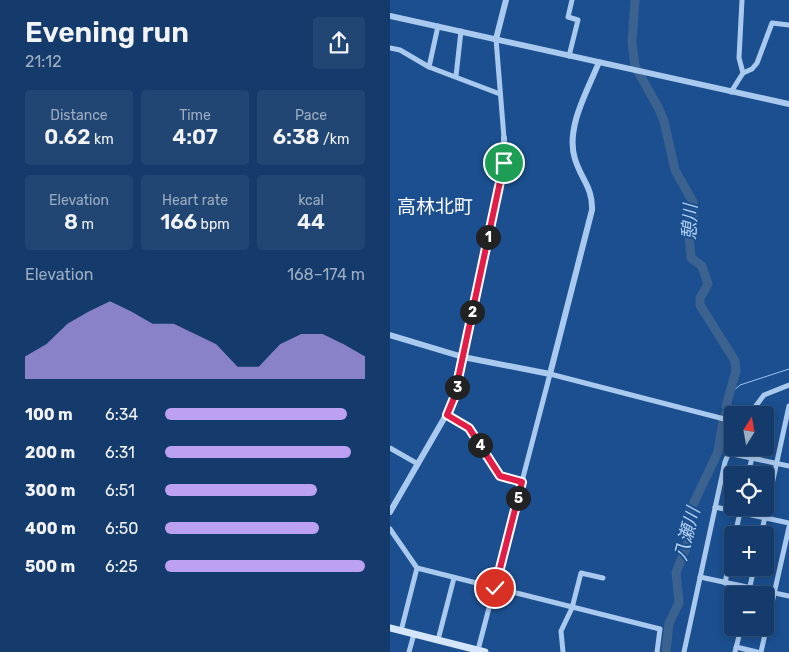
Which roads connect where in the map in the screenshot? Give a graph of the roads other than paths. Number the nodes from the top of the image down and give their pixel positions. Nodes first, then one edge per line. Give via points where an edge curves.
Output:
1 (506, 0) edge
2 (572, 0) edge
3 (742, 0) edge
4 (390, 16) edge
5 (789, 25) edge
6 (438, 26) junction
7 (461, 31) junction
8 (496, 39) junction
9 (390, 48) edge
10 (569, 56) junction
11 (599, 62) junction
12 (429, 67) junction
13 (743, 73) junction
14 (456, 76) junction
15 (731, 92) junction
16 (500, 94) junction
17 (789, 104) edge
18 (504, 138) joint
19 (390, 335) edge
20 (463, 357) junction
21 (550, 374) junction
22 (789, 385) edge
23 (756, 406) edge
24 (789, 406) edge
25 (447, 415) junction
26 (724, 419) edge
27 (390, 448) edge
28 (727, 456) edge
29 (742, 456) edge
30 (752, 458) junction
31 (776, 463) junction
32 (418, 464) junction
33 (750, 466) edge
34 (789, 466) edge
35 (522, 482) junction
36 (715, 507) junction
37 (724, 508) edge
38 (390, 512) edge
39 (762, 516) edge
40 (765, 517) junction
41 (789, 523) edge
42 (763, 526) edge
43 (789, 528) edge
44 (390, 529) edge
45 (417, 568) junction
46 (726, 576) edge
47 (700, 577) junction
48 (454, 578) junction
49 (602, 578) dead end
50 (725, 583) junction
51 (739, 586) edge
52 (495, 588) junction
53 (775, 593) junction
54 (789, 596) edge
55 (572, 608) junction
56 (390, 628) edge
57 (401, 631) junction
58 (414, 634) junction
59 (739, 636) edge
60 (438, 640) junction
61 (736, 649) edge
62 (482, 651) edge
63 (409, 652) edge
64 (563, 652) edge
65 (657, 652) edge
66 (684, 652) edge
67 (757, 652) edge
68 (761, 652) edge

1 - 8 street
2 - 10 street via 568,17 578,20
3 - 13 street via 739,58
4 - 6 street
5 - 13 street via 772,24 757,63
6 - 7 street
6 - 12 street
7 - 8 street
7 - 14 street
8 - 10 street
8 - 16 street
9 - 12 street via 400,50
10 - 11 street
11 - 15 street
11 - 21 street via 579,112 573,139 574,158 591,191 592,210
12 - 14 street
13 - 15 street
14 - 16 street
15 - 17 street
16 - 18 street
18 - 20 street via 504,163
19 - 20 street
20 - 21 street
20 - 25 street
21 - 26 street
21 - 35 street
22 - 23 street via 764,395
24 - 31 street
25 - 32 street
25 - 35 street via 469,428 500,476
27 - 32 street
28 - 36 street
29 - 30 street
30 - 31 street
30 - 33 street
31 - 34 street
31 - 40 street
32 - 38 street
35 - 52 street
36 - 37 street
36 - 47 street
39 - 40 street
40 - 41 street
40 - 42 street
43 - 53 street
44 - 45 street
45 - 48 street
45 - 57 street
46 - 50 street
47 - 50 street
47 - 66 street
48 - 52 street
48 - 60 street
49 - 55 street via 582,573
50 - 51 street
52 - 55 street
52 - 62 street
53 - 54 street
53 - 68 street
55 - 64 street via 561,631
55 - 65 street via 660,629
56 - 57 main road
57 - 58 main road
58 - 60 main road
58 - 63 street
59 - 61 street
60 - 62 main road
61 - 67 street

